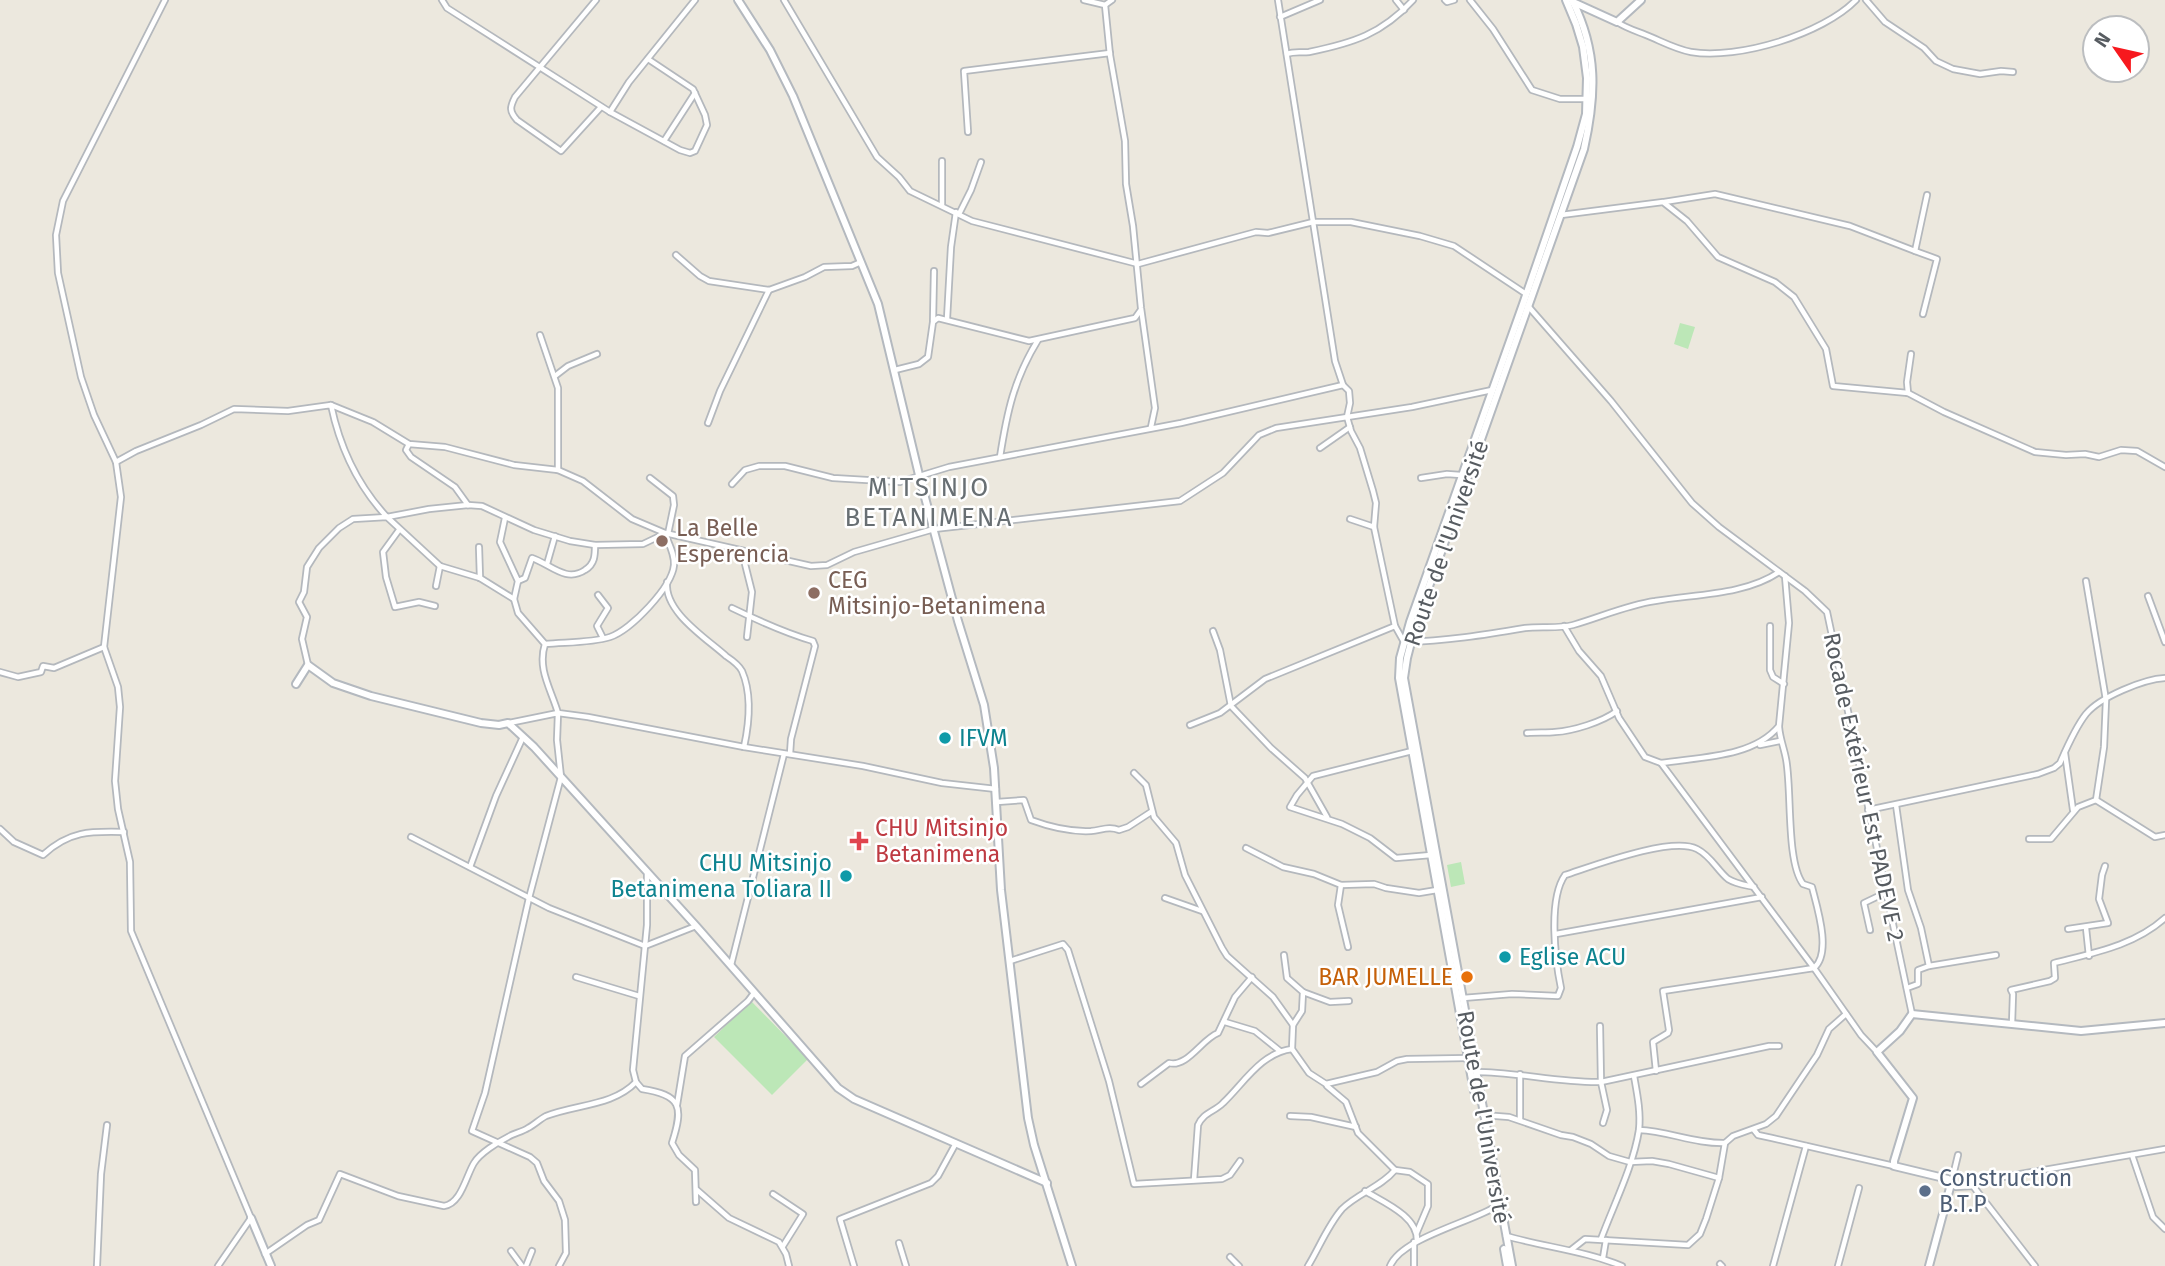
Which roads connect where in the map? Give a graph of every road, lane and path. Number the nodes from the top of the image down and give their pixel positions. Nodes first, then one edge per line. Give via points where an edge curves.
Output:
1 (165, 0) edge
2 (442, 0) edge
3 (596, 0) edge
4 (695, 0) edge
5 (738, 0) edge
6 (784, 0) edge
7 (1084, 0) edge
8 (1112, 0) edge
9 (1278, 0) edge
10 (1320, 0) edge
11 (1396, 0) edge
12 (1413, 0) edge
13 (1445, 0) edge
14 (1454, 0) edge
15 (1470, 0) edge
16 (1641, 0) edge
17 (1856, 0) edge
18 (1866, 0) edge
19 (1570, 1) edge
20 (1105, 5) junction
21 (1404, 10) junction
22 (1280, 17) junction
23 (1617, 22) junction
24 (1110, 53) junction
25 (1287, 54) junction
26 (648, 59) junction
27 (538, 69) junction
28 (2013, 72) dead end
29 (695, 93) junction
30 (1587, 99) junction
31 (601, 107) junction
32 (610, 113) junction
33 (968, 132) dead end
34 (664, 141) junction
35 (942, 161) dead end
36 (981, 162) dead end
37 (1927, 195) dead end
38 (1663, 202) junction
39 (942, 205) junction
40 (957, 213) junction
41 (1560, 215) junction
42 (1313, 222) junction
43 (1915, 251) junction
44 (676, 255) dead end
45 (862, 262) junction
46 (1138, 264) junction
47 (934, 271) dead end
48 (769, 290) junction
49 (1526, 294) junction
50 (1528, 306) junction
51 (1141, 308) junction
52 (1923, 314) dead end
53 (947, 319) junction
54 (933, 322) junction
55 (540, 335) dead end
56 (1038, 340) junction
57 (597, 354) dead end
58 (1911, 354) dead end
59 (895, 370) junction
60 (555, 376) junction
61 (1343, 384) junction
62 (1492, 390) junction
63 (1908, 393) junction
64 (331, 405) junction
65 (1347, 417) junction
66 (708, 423) dead end
67 (1350, 427) junction
68 (1151, 428) junction
69 (409, 444) junction
70 (1320, 448) dead end
71 (1000, 457) junction
72 (116, 462) junction
73 (2165, 467) edge
74 (558, 470) junction
75 (919, 475) junction
76 (1461, 475) junction
77 (650, 478) dead end
78 (1421, 478) dead end
79 (732, 484) dead end
80 (468, 505) junction
81 (387, 517) junction
82 (505, 518) junction
83 (1350, 519) dead end
84 (1374, 527) junction
85 (934, 529) junction
86 (399, 530) junction
87 (666, 534) junction
88 (555, 536) junction
89 (595, 545) junction
90 (479, 547) dead end
91 (745, 552) junction
92 (547, 564) junction
93 (440, 566) junction
94 (1782, 573) junction
95 (480, 578) junction
96 (518, 581) junction
97 (2086, 581) dead end
98 (667, 582) junction
99 (436, 586) dead end
100 (598, 595) dead end
101 (1424, 595) junction
102 (2148, 596) dead end
103 (514, 599) junction
104 (435, 606) dead end
105 (732, 608) dead end
106 (750, 617) junction
107 (1395, 626) junction
108 (1564, 626) junction
109 (1770, 626) dead end
110 (1213, 631) dead end
111 (747, 636) dead end
112 (603, 638) junction
113 (1407, 642) junction
114 (2165, 642) edge
115 (545, 644) junction
116 (104, 647) junction
117 (308, 665) junction
118 (0, 672) edge
119 (2165, 678) edge
120 (296, 684) dead end
121 (1784, 684) junction
122 (2106, 699) junction
123 (1231, 706) junction
124 (1617, 711) junction
125 (558, 713) junction
126 (508, 723) junction
127 (1190, 725) dead end
128 (1779, 726) junction
129 (1527, 733) dead end
130 (523, 737) junction
131 (1780, 741) junction
132 (1755, 745) junction
133 (744, 747) junction
134 (1412, 751) junction
135 (2065, 752) junction
136 (787, 754) junction
137 (1661, 763) junction
138 (1134, 773) dead end
139 (561, 777) junction
140 (1307, 782) junction
141 (996, 789) junction
142 (2096, 800) junction
143 (997, 802) junction
144 (1896, 805) junction
145 (1868, 810) junction
146 (1152, 812) junction
147 (2073, 812) junction
148 (1327, 818) junction
149 (0, 829) edge
150 (124, 831) junction
151 (2165, 835) edge
152 (411, 837) dead end
153 (2029, 839) dead end
154 (1246, 848) dead end
155 (1431, 855) junction
156 (2105, 866) dead end
157 (470, 867) junction
158 (648, 872) junction
159 (1341, 885) junction
160 (1755, 887) junction
161 (1437, 890) junction
162 (1887, 892) junction
163 (1762, 897) junction
164 (529, 898) junction
165 (1165, 898) dead end
166 (1202, 911) junction
167 (2165, 918) edge
168 (696, 926) junction
169 (2085, 928) junction
170 (2068, 929) dead end
171 (1870, 930) dead end
172 (1556, 933) junction
173 (645, 946) junction
174 (1348, 947) dead end
175 (1996, 955) dead end
176 (1284, 956) dead end
177 (2088, 956) junction
178 (1010, 961) junction
179 (731, 965) junction
180 (1929, 966) junction
181 (1814, 968) junction
182 (576, 976) dead end
183 (1252, 977) junction
184 (1907, 988) junction
185 (1303, 992) junction
186 (754, 993) junction
187 (639, 996) junction
188 (1463, 998) junction
189 (1349, 1001) dead end
190 (1846, 1014) junction
191 (1912, 1014) junction
192 (1226, 1022) junction
193 (2165, 1023) edge
194 (2011, 1025) junction
195 (1293, 1026) junction
196 (1600, 1026) dead end
197 (1779, 1046) dead end
198 (1292, 1049) junction
199 (1280, 1051) junction
200 (1877, 1052) junction
201 (1468, 1058) junction
202 (1656, 1071) junction
203 (1475, 1072) junction
204 (1520, 1074) junction
205 (1634, 1075) junction
206 (636, 1082) junction
207 (1601, 1082) junction
208 (1141, 1084) dead end
209 (1326, 1084) junction
210 (677, 1105) junction
211 (1483, 1115) junction
212 (1290, 1116) dead end
213 (1521, 1120) junction
214 (1603, 1123) dead end
215 (107, 1125) dead end
216 (1356, 1127) junction
217 (1639, 1130) junction
218 (1753, 1130) junction
219 (957, 1142) junction
220 (499, 1143) junction
221 (1726, 1143) junction
222 (1806, 1146) junction
223 (2165, 1149) edge
224 (1958, 1155) dead end
225 (2132, 1156) junction
226 (1240, 1161) dead end
227 (1630, 1162) junction
228 (1894, 1167) junction
229 (1395, 1170) junction
230 (1719, 1178) junction
231 (1194, 1180) junction
232 (1047, 1183) junction
233 (1951, 1184) junction
234 (1973, 1186) junction
235 (695, 1187) junction
236 (1859, 1188) dead end
237 (1365, 1191) junction
238 (774, 1194) dead end
239 (696, 1202) dead end
240 (1497, 1206) junction
241 (251, 1218) junction
242 (2165, 1229) edge
243 (1417, 1233) junction
244 (1506, 1236) junction
245 (1604, 1240) junction
246 (1415, 1242) junction
247 (899, 1243) dead end
248 (783, 1246) junction
249 (1571, 1250) junction
250 (511, 1251) dead end
251 (532, 1251) dead end
252 (265, 1254) junction
253 (1230, 1257) dead end
254 (1603, 1258) junction
255 (97, 1266) edge
256 (218, 1266) edge
257 (271, 1266) edge
258 (524, 1266) edge
259 (559, 1266) edge
260 (789, 1266) edge
261 (854, 1266) edge
262 (906, 1266) edge
263 (1072, 1266) edge
264 (1239, 1266) edge
265 (1308, 1266) edge
266 (1390, 1266) edge
267 (1414, 1266) edge
268 (1509, 1266) edge
269 (1622, 1266) edge
270 (1773, 1266) edge
271 (1838, 1266) edge
272 (1929, 1266) edge
273 (2035, 1266) edge

1 - 72 street via 63,201 57,235 58,273 81,376
2 - 27 street via 447,8
3 - 27 street
4 - 26 street
5 - 45 street via 793,96
6 - 39 street via 871,151 910,191
7 - 20 street
8 - 20 street
9 - 22 street
10 - 22 street
11 - 21 street
12 - 21 street
13 - 14 street
15 - 30 street via 1532,90 1560,99
16 - 23 street
17 - 23 street via 1788,39 1731,52 1693,53
18 - 28 street via 1885,22 1936,61 1980,74
19 - 23 street
19 - 30 street, Route de l'Université via 1583,47
19 - 41 street, Route de l'Université via 1583,22 1594,77 1593,99 1584,149
20 - 24 street
21 - 25 street via 1364,38
22 - 25 street
24 - 33 street via 964,71
24 - 46 street
25 - 42 street
26 - 29 street
26 - 32 street
27 - 31 street
27 - 31 street via 510,107 512,114 561,151
29 - 34 street
29 - 34 street via 707,125 695,151 680,150
30 - 49 street, Route de l'Université via 1577,147
31 - 32 street
32 - 34 street
35 - 39 street
36 - 40 street
37 - 43 street
38 - 41 street
38 - 43 street via 1715,194 1850,226
38 - 63 street via 1687,221 1718,257 1775,282 1794,297 1826,349 1833,386
39 - 40 street
40 - 46 street
40 - 53 street
41 - 50 street, Route de l'Université
42 - 46 street via 1256,232
42 - 49 street via 1351,222 1440,241
42 - 61 street via 1331,339
43 - 52 street via 1937,259
44 - 48 street via 709,281
45 - 48 street via 824,267
45 - 59 street
46 - 51 street
47 - 54 street
48 - 66 street
49 - 62 street, Route de l'Université
50 - 94 street, Rocade Extérieur Est PADEVE 2 via 1692,503
50 - 101 street, Route de l'Université
51 - 56 street via 1135,317
51 - 68 street via 1155,408
53 - 54 street
53 - 56 street
54 - 59 street via 928,357
55 - 60 street
56 - 71 street via 1022,365
57 - 60 street
58 - 63 street
59 - 75 street
60 - 74 street
61 - 65 street via 1349,391
61 - 68 street
62 - 65 street
62 - 76 street, Route de l'Université
63 - 73 street via 2035,452 2099,457 2137,451
64 - 69 street via 373,422
64 - 72 street via 288,411 234,409
64 - 81 street via 357,477
65 - 67 street
65 - 85 street via 1295,423 1259,435 1223,473 1180,501
67 - 70 street
67 - 84 street via 1376,503
68 - 71 street
69 - 74 street
69 - 80 street via 406,450 411,457 455,487
71 - 75 street
72 - 116 street via 121,497
74 - 87 street via 583,481 632,519
75 - 79 street via 900,482 833,478 785,466 759,466 746,470
75 - 85 street
76 - 78 street
76 - 101 street, Route de l'Université
77 - 87 street via 673,496
80 - 81 street
80 - 82 street via 482,506
81 - 86 street
81 - 117 street via 353,519 319,548 307,567 299,602 307,617 302,639
82 - 88 street
82 - 96 street via 500,542
83 - 84 street
84 - 107 street
85 - 91 street via 854,552 827,565
85 - 141 street via 984,705
86 - 93 street
86 - 104 street via 383,552 396,607 419,602
87 - 89 street via 643,544
87 - 91 street
87 - 98 street via 674,556
88 - 89 street
88 - 92 street
89 - 92 street via 594,561 582,572 568,575
90 - 95 street
91 - 106 street via 752,592
92 - 96 street via 532,558 525,578
93 - 95 street
93 - 99 street
94 - 108 street via 1747,586 1654,601
94 - 121 street via 1789,623
94 - 145 street, Rocade Extérieur Est PADEVE 2 via 1827,612
95 - 103 street
96 - 103 street
97 - 122 street
98 - 112 street via 632,623
98 - 133 street via 668,597 690,626 741,671 749,713
100 - 112 street via 608,608 597,626
101 - 113 street, Route de l'Université
102 - 114 street
103 - 115 street via 518,613
105 - 106 street
106 - 111 street
106 - 136 street via 813,641 815,646
107 - 113 street
107 - 123 street via 1265,679
108 - 113 street
108 - 124 street via 1601,676
109 - 121 street via 1770,670
110 - 123 street
112 - 115 street
113 - 134 street, Route de l'Université via 1399,678
113 - 188 street, Route de l'Université via 1404,678
115 - 125 street via 542,668
116 - 118 street via 54,668 43,666 41,672 18,677
116 - 150 street via 118,687 115,781
117 - 120 street
117 - 126 street via 333,682 371,696 481,723
119 - 122 street via 2147,680
121 - 128 street
122 - 135 street via 2087,713
122 - 142 street
123 - 127 street
123 - 140 street
124 - 129 street via 1575,729
124 - 137 street via 1645,757
125 - 126 street
125 - 133 street
125 - 139 street
126 - 130 street
128 - 131 street
128 - 132 street
130 - 139 street
130 - 157 street
131 - 132 street
131 - 181 street via 1786,757 1796,868 1803,884 1812,887 1820,918 1821,958
132 - 137 street
133 - 136 street
134 - 140 street via 1313,776
134 - 155 street, Route de l'Université
135 - 144 street via 2054,768 2038,774
135 - 147 street
136 - 141 street
136 - 179 street
137 - 160 street
138 - 146 street via 1146,785
139 - 158 street
139 - 164 street
140 - 148 street
140 - 148 street via 1290,807
141 - 143 street
142 - 147 street
142 - 151 street via 2155,838
143 - 146 street via 1024,800 1031,820 1086,831 1119,830
143 - 178 street
144 - 145 street
144 - 180 street via 1908,890
145 - 162 street, Rocade Extérieur Est PADEVE 2
146 - 166 street via 1176,843
147 - 153 street via 2051,839
148 - 155 street via 1370,838 1396,858
149 - 150 street via 14,842 43,855 75,834
150 - 241 street via 130,862 131,931
152 - 157 street
154 - 159 street via 1283,867
155 - 161 street, Route de l'Université
156 - 169 street via 2099,899 2108,923
157 - 164 street
158 - 168 street
158 - 173 street
159 - 161 street via 1374,884 1419,893
159 - 174 street via 1338,905
160 - 163 street
160 - 172 street via 1727,878 1707,856 1690,846 1639,852 1565,875 1556,890
161 - 201 street, Route de l'Université
162 - 171 street via 1864,903
162 - 184 street, Rocade Extérieur Est PADEVE 2
163 - 172 street
163 - 181 street
164 - 173 street
164 - 220 street via 485,1093 472,1131
165 - 166 street
166 - 183 street via 1227,956
167 - 177 street via 2139,937
168 - 173 street
168 - 179 street
169 - 170 street
169 - 177 street
172 - 188 street via 1558,996
173 - 187 street
175 - 180 street
176 - 185 street via 1287,978
177 - 194 street via 2054,963 2055,978 2011,990
178 - 231 street via 1063,944 1109,1081 1134,1184
178 - 232 street via 1028,1118
179 - 186 street
180 - 184 street via 1918,970 1918,984
181 - 190 street
181 - 202 street via 1663,991 1669,1030 1653,1042
182 - 187 street
183 - 192 street via 1235,998 1223,1019
183 - 195 street
184 - 191 street, Rocade Extérieur Est PADEVE 2
185 - 189 street via 1330,1002
185 - 195 street via 1302,1011
186 - 210 street via 685,1056
186 - 219 street via 838,1088
187 - 206 street via 633,1052
188 - 203 street, Route de l'Université
190 - 200 street
190 - 218 street via 1829,1029 1776,1116
191 - 194 street
191 - 200 street
192 - 199 street via 1255,1031
192 - 208 street via 1181,1062 1169,1063
193 - 194 street via 2081,1031
195 - 198 street
196 - 207 street
197 - 202 street
198 - 199 street
198 - 209 street via 1309,1073
199 - 231 street via 1201,1118
200 - 228 street via 1913,1098
201 - 209 street via 1407,1059 1377,1072
201 - 240 street, Route de l'Université
202 - 205 street
203 - 204 street
203 - 211 street, Route de l'Université
204 - 207 street
204 - 213 street
205 - 207 street
205 - 217 street
206 - 210 street via 642,1089 666,1094
206 - 220 street via 615,1098 547,1116
207 - 214 street via 1607,1110
209 - 216 street via 1346,1102
210 - 235 street via 673,1143 695,1170
211 - 213 street
211 - 244 street, Route de l'Université
212 - 216 street
213 - 227 street
215 - 255 street
216 - 229 street
217 - 221 street
217 - 227 street
218 - 221 street
218 - 222 street
219 - 232 street
219 - 261 street via 931,1183 840,1219
220 - 252 street via 475,1161 450,1205 398,1196 340,1174 319,1220
220 - 259 street via 537,1163 559,1201 566,1254
221 - 230 street
222 - 228 street
222 - 270 street
223 - 225 street
224 - 233 street
225 - 234 street
225 - 242 street via 2153,1217
226 - 231 street via 1222,1179
227 - 230 street via 1669,1164
227 - 245 street
228 - 233 street via 1948,1179
229 - 237 street
229 - 243 street via 1410,1172 1428,1184 1428,1206
230 - 245 street via 1700,1234 1688,1245
232 - 263 street
233 - 234 street
233 - 272 street
234 - 273 street
235 - 239 street
235 - 248 street via 729,1218
236 - 271 street
237 - 243 street via 1406,1218
237 - 265 street via 1337,1216
238 - 248 street via 803,1214
240 - 246 street
240 - 268 street, Route de l'Université
241 - 252 street
241 - 256 street
243 - 246 street
244 - 249 street
244 - 268 street, Route de l'Université
245 - 249 street via 1585,1239
245 - 254 street
246 - 266 street via 1397,1254
246 - 267 street
247 - 262 street
248 - 260 street
249 - 254 street
250 - 258 street
251 - 258 street
252 - 257 street
253 - 264 street
254 - 269 street

